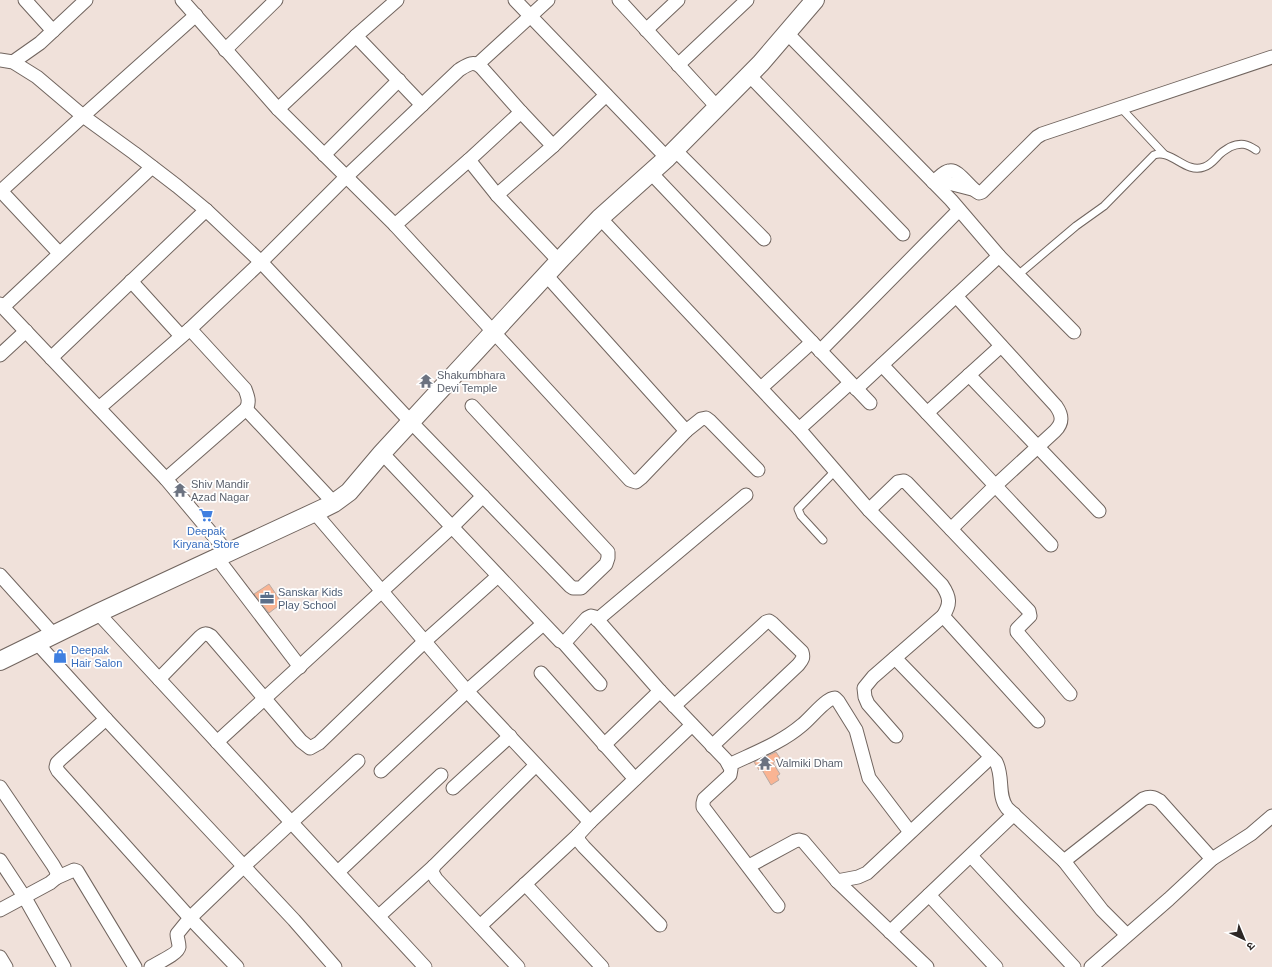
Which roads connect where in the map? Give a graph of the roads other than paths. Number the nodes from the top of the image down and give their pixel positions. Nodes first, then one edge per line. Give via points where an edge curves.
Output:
1 (25, 0) edge
2 (86, 0) edge
3 (182, 0) edge
4 (276, 0) edge
5 (397, 0) edge
6 (515, 0) edge
7 (548, 0) edge
8 (619, 0) edge
9 (678, 0) edge
10 (747, 0) edge
11 (815, 0) edge
12 (196, 15) junction
13 (531, 17) junction
14 (646, 30) junction
15 (53, 31) junction
16 (787, 33) junction
17 (356, 36) junction
18 (225, 50) junction
19 (1272, 57) edge
20 (0, 60) edge
21 (13, 62) junction
22 (478, 64) junction
23 (678, 65) junction
24 (749, 75) junction
25 (399, 80) junction
26 (606, 95) junction
27 (422, 104) junction
28 (717, 107) junction
29 (1121, 108) junction
30 (278, 109) junction
31 (521, 112) junction
32 (83, 116) junction
33 (553, 146) junction
34 (1256, 150) dead end
35 (671, 154) junction
36 (1164, 154) junction
37 (324, 155) junction
38 (469, 160) junction
39 (152, 167) junction
40 (651, 172) junction
41 (347, 176) junction
42 (935, 181) junction
43 (966, 188) junction
44 (0, 191) edge
45 (497, 195) junction
46 (957, 208) junction
47 (206, 210) junction
48 (600, 218) junction
49 (395, 225) junction
50 (903, 234) dead end
51 (764, 239) dead end
52 (59, 253) junction
53 (999, 256) junction
54 (559, 261) junction
55 (261, 262) junction
56 (1018, 275) junction
57 (547, 276) junction
58 (132, 281) junction
59 (956, 296) junction
60 (1, 305) edge
61 (26, 331) junction
62 (1074, 332) dead end
63 (186, 333) junction
64 (494, 333) junction
65 (1001, 346) junction
66 (816, 347) junction
67 (0, 355) edge
68 (51, 358) junction
69 (882, 365) junction
70 (969, 375) junction
71 (853, 386) junction
72 (761, 388) junction
73 (870, 403) dead end
74 (472, 406) dead end
75 (100, 408) junction
76 (246, 410) junction
77 (927, 413) junction
78 (411, 422) junction
79 (799, 429) junction
80 (686, 431) junction
81 (1037, 448) junction
82 (382, 453) junction
83 (758, 470) dead end
84 (836, 471) junction
85 (166, 479) junction
86 (995, 486) junction
87 (746, 495) dead end
88 (483, 496) junction
89 (334, 503) junction
90 (869, 510) junction
91 (1099, 511) dead end
92 (315, 513) junction
93 (453, 526) junction
94 (951, 529) junction
95 (823, 540) dead end
96 (1051, 545) dead end
97 (222, 556) junction
98 (0, 575) edge
99 (498, 576) junction
100 (381, 592) junction
101 (98, 613) junction
102 (943, 616) junction
103 (598, 620) junction
104 (543, 624) junction
105 (54, 635) junction
106 (424, 642) junction
107 (563, 642) junction
108 (37, 643) junction
109 (895, 658) junction
110 (0, 661) edge
111 (300, 667) junction
112 (541, 673) dead end
113 (159, 679) junction
114 (600, 684) dead end
115 (467, 691) junction
116 (660, 691) junction
117 (1070, 694) dead end
118 (265, 699) junction
119 (674, 706) junction
120 (106, 720) junction
121 (1038, 721) dead end
122 (692, 725) junction
123 (510, 736) junction
124 (896, 736) dead end
125 (217, 742) junction
126 (604, 745) junction
127 (712, 746) junction
128 (991, 757) junction
129 (358, 761) dead end
130 (536, 765) junction
131 (729, 765) junction
132 (381, 771) dead end
133 (441, 775) dead end
134 (635, 779) junction
135 (0, 787) edge
136 (453, 788) dead end
137 (1014, 814) junction
138 (1272, 816) edge
139 (292, 822) junction
140 (590, 822) junction
141 (910, 832) junction
142 (578, 835) junction
143 (971, 856) junction
144 (1212, 859) junction
145 (0, 860) edge
146 (1064, 861) junction
147 (434, 866) junction
148 (749, 866) junction
149 (242, 867) junction
150 (338, 872) junction
151 (56, 878) junction
152 (837, 881) junction
153 (526, 884) junction
154 (929, 895) junction
155 (25, 898) junction
156 (778, 906) dead end
157 (0, 910) edge
158 (379, 916) junction
159 (190, 918) junction
160 (660, 925) dead end
161 (480, 926) junction
162 (890, 932) junction
163 (1127, 935) junction
164 (0, 957) edge
165 (6, 967) edge
166 (64, 967) edge
167 (135, 967) edge
168 (151, 967) edge
169 (237, 967) edge
170 (335, 967) edge
171 (425, 967) edge
172 (518, 967) edge
173 (602, 967) edge
174 (927, 967) edge
175 (996, 967) edge
176 (1074, 967) edge
177 (1090, 967) edge

1 - 15 street
2 - 15 street
3 - 12 street
4 - 18 street
5 - 17 street
6 - 13 street
7 - 13 street
8 - 14 street
9 - 14 street
10 - 23 street
11 - 16 street
12 - 18 street
12 - 32 street
13 - 22 street
13 - 26 street
14 - 23 street
15 - 21 street
16 - 24 street
16 - 42 street
17 - 25 street
17 - 30 street
18 - 30 street
19 - 29 street
20 - 21 street
21 - 32 street via 38,76
22 - 27 street via 467,64
22 - 31 street
23 - 28 street
24 - 28 street
24 - 50 street
25 - 27 street
25 - 37 street
26 - 33 street
26 - 35 street
27 - 41 street
28 - 35 street
29 - 36 lane
29 - 43 street via 1042,134 985,190 979,193
30 - 37 street
31 - 33 street
31 - 38 street
32 - 39 street
32 - 44 street
33 - 45 street
34 - 36 lane via 1246,144 1236,144 1221,153 1209,165 1196,169
35 - 40 street
35 - 51 street
36 - 56 lane via 1154,155 1104,206
37 - 41 street
38 - 45 street
38 - 49 street
39 - 47 street
39 - 52 street
40 - 48 street
40 - 66 street
41 - 49 street
41 - 55 street
42 - 43 street via 950,170 954,170
42 - 46 street
43 - 46 street
44 - 52 street
45 - 54 street
46 - 53 street
46 - 66 street
47 - 55 street
47 - 58 street
48 - 54 street
48 - 72 street
49 - 64 street
52 - 60 street
53 - 56 street
53 - 59 street
54 - 57 street
55 - 63 street
55 - 78 street
56 - 62 street
57 - 64 street
57 - 80 street
58 - 63 street
58 - 68 street
59 - 65 street
59 - 69 street
60 - 61 street
61 - 67 street
61 - 68 street
63 - 75 street
63 - 76 street via 245,389 249,399
64 - 78 street
64 - 80 street via 630,480 636,482 641,478
65 - 70 street
65 - 81 street via 1062,417 1059,426
66 - 71 street
66 - 72 street
68 - 75 street
69 - 71 street
69 - 77 street
70 - 77 street
70 - 81 street
71 - 73 street
71 - 79 street
72 - 79 street
74 - 88 street via 604,547 608,552 606,564 581,588 573,588
75 - 85 street
76 - 85 street
76 - 89 street
77 - 86 street
78 - 82 street
78 - 88 street
79 - 84 street
80 - 83 street via 701,419 710,420
81 - 86 street
81 - 91 street
82 - 89 street via 349,492
82 - 93 street
84 - 90 street
84 - 95 lane via 798,509 801,516
85 - 97 street
86 - 94 street
86 - 96 street
87 - 103 street
88 - 93 street
89 - 92 street
90 - 94 street via 898,482 904,480
90 - 102 street via 942,585 949,601
92 - 97 street
92 - 100 street
93 - 99 street
93 - 100 street
94 - 117 street via 1028,611 1030,616 1017,632
97 - 101 street
97 - 111 street
98 - 105 street
99 - 104 street
99 - 106 street
100 - 106 street
100 - 111 street
101 - 105 street
101 - 113 street
102 - 109 street
102 - 121 street
103 - 107 street via 591,616 587,618
103 - 116 street
104 - 107 street
104 - 115 street
105 - 108 street
106 - 115 street
106 - 118 street via 319,744 310,748
107 - 114 street
108 - 110 street
108 - 120 street
109 - 124 street via 864,688 868,704
109 - 128 street
111 - 118 street
112 - 126 street
113 - 118 street via 203,634 207,633
113 - 125 street
115 - 123 street
115 - 132 street
116 - 119 street
116 - 126 street
118 - 125 street
119 - 122 street
119 - 127 street via 766,622 772,623 802,652 802,660 798,665
120 - 149 street
120 - 159 street via 57,763 56,767
122 - 127 street
122 - 134 street
123 - 130 street
123 - 136 street
125 - 139 street
126 - 134 street
127 - 131 street
128 - 137 street via 999,769 1003,803
128 - 141 street
129 - 139 street
130 - 140 street
130 - 147 street
131 - 141 street via 790,734 827,701 835,698 856,730 869,778
131 - 148 street via 730,775 704,799 703,807
133 - 150 street
134 - 140 street
135 - 151 street via 54,865
137 - 143 street
137 - 146 street
138 - 144 street via 1251,834
139 - 149 street
139 - 150 street
140 - 142 street
141 - 152 street via 867,873
142 - 153 street
142 - 160 street via 584,847
143 - 154 street
143 - 176 street
144 - 146 street via 1160,801 1149,796
144 - 163 street
145 - 155 street
146 - 163 street via 1102,910
147 - 158 street
147 - 161 street via 432,872 436,880
148 - 152 street via 799,840 808,845
148 - 156 street
149 - 159 street
149 - 170 street
150 - 158 street
151 - 155 street
151 - 167 street via 71,870 77,871
152 - 162 street
153 - 161 street
153 - 173 street
154 - 162 street
154 - 175 street
155 - 157 street
155 - 166 street
158 - 171 street
159 - 168 street via 177,934 178,950
159 - 169 street
161 - 172 street
162 - 174 street
163 - 177 street
164 - 165 street

